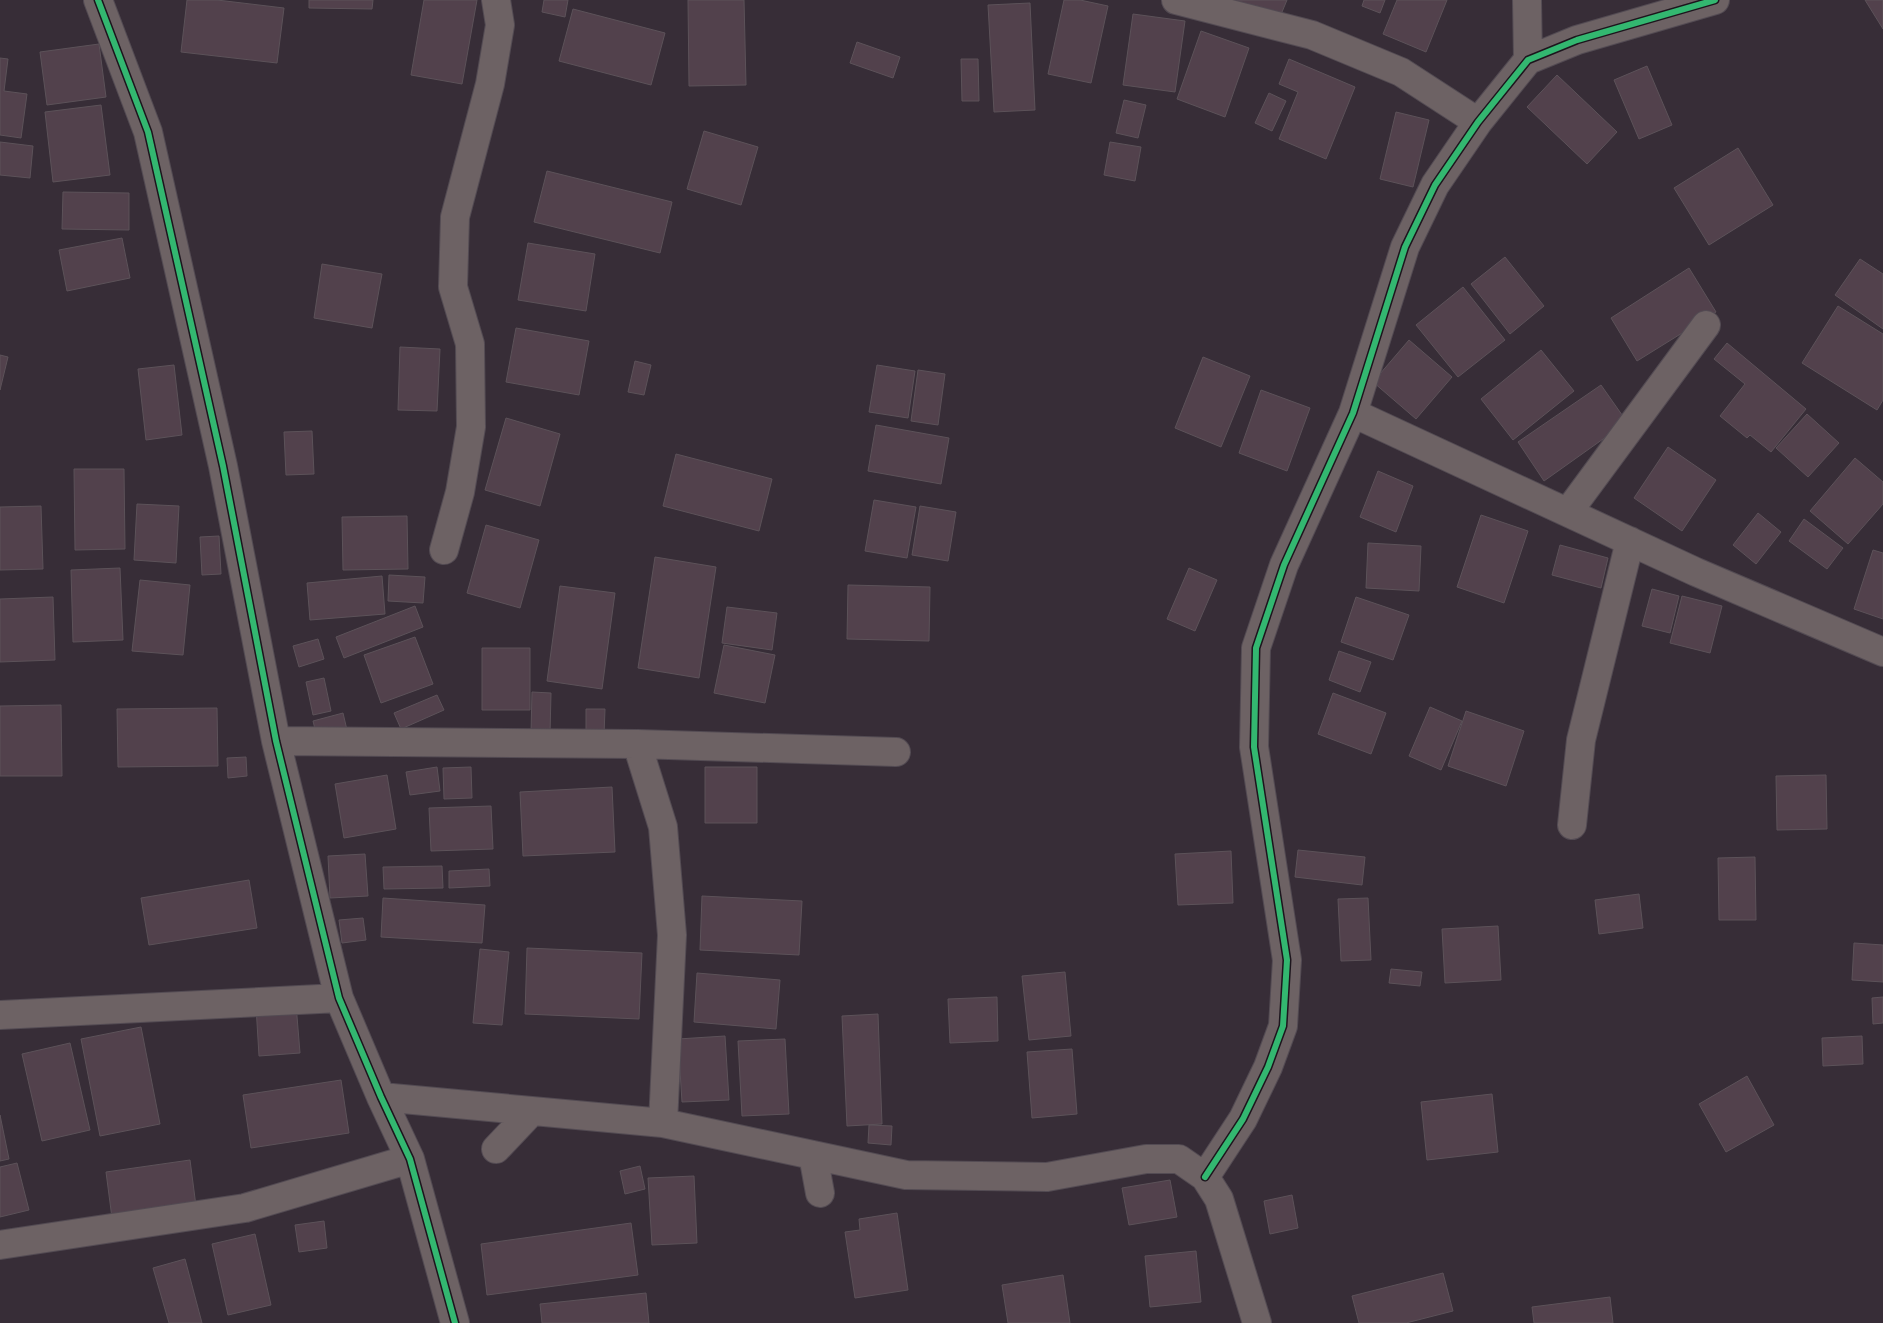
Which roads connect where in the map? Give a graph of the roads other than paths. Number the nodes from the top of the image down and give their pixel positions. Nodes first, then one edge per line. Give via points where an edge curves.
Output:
1 (98, 0) edge
2 (496, 0) edge
3 (1176, 0) edge
4 (1527, 0) edge
5 (1715, 0) edge
6 (1528, 60) junction
7 (1478, 122) junction
8 (1706, 325) dead end
9 (1353, 413) junction
10 (1568, 512) junction
11 (1630, 541) junction
12 (444, 550) dead end
13 (1883, 652) edge
14 (276, 741) junction
15 (637, 744) junction
16 (896, 752) dead end
17 (1572, 825) dead end
18 (338, 998) junction
19 (0, 1015) edge
20 (381, 1098) junction
21 (532, 1111) junction
22 (663, 1123) junction
23 (496, 1149) dead end
24 (813, 1156) junction
25 (410, 1159) junction
26 (1205, 1177) junction
27 (820, 1193) dead end
28 (0, 1245) edge
29 (455, 1323) edge
30 (1257, 1323) edge

1 - 14 street via 148,132 223,466
2 - 12 street via 500,25 490,84 455,217 453,287 470,344 471,427 460,492
3 - 7 street via 1312,36 1401,72
4 - 6 street
5 - 6 street via 1576,40
6 - 7 street
7 - 9 street via 1435,185 1405,247
8 - 10 street
9 - 10 street
9 - 26 street via 1284,565 1256,648 1254,747 1287,960 1283,1026 1243,1119
10 - 11 street
11 - 13 street
11 - 17 street via 1582,740
14 - 15 street
14 - 18 street
15 - 16 street
15 - 22 street via 662,827 672,935
18 - 19 street
18 - 20 street
20 - 21 street
20 - 25 street
21 - 22 street
21 - 23 street
22 - 24 street
24 - 26 street via 906,1176 1047,1177 1146,1159 1179,1159
24 - 27 street
25 - 28 street via 245,1208
25 - 29 street
26 - 30 street via 1218,1199

